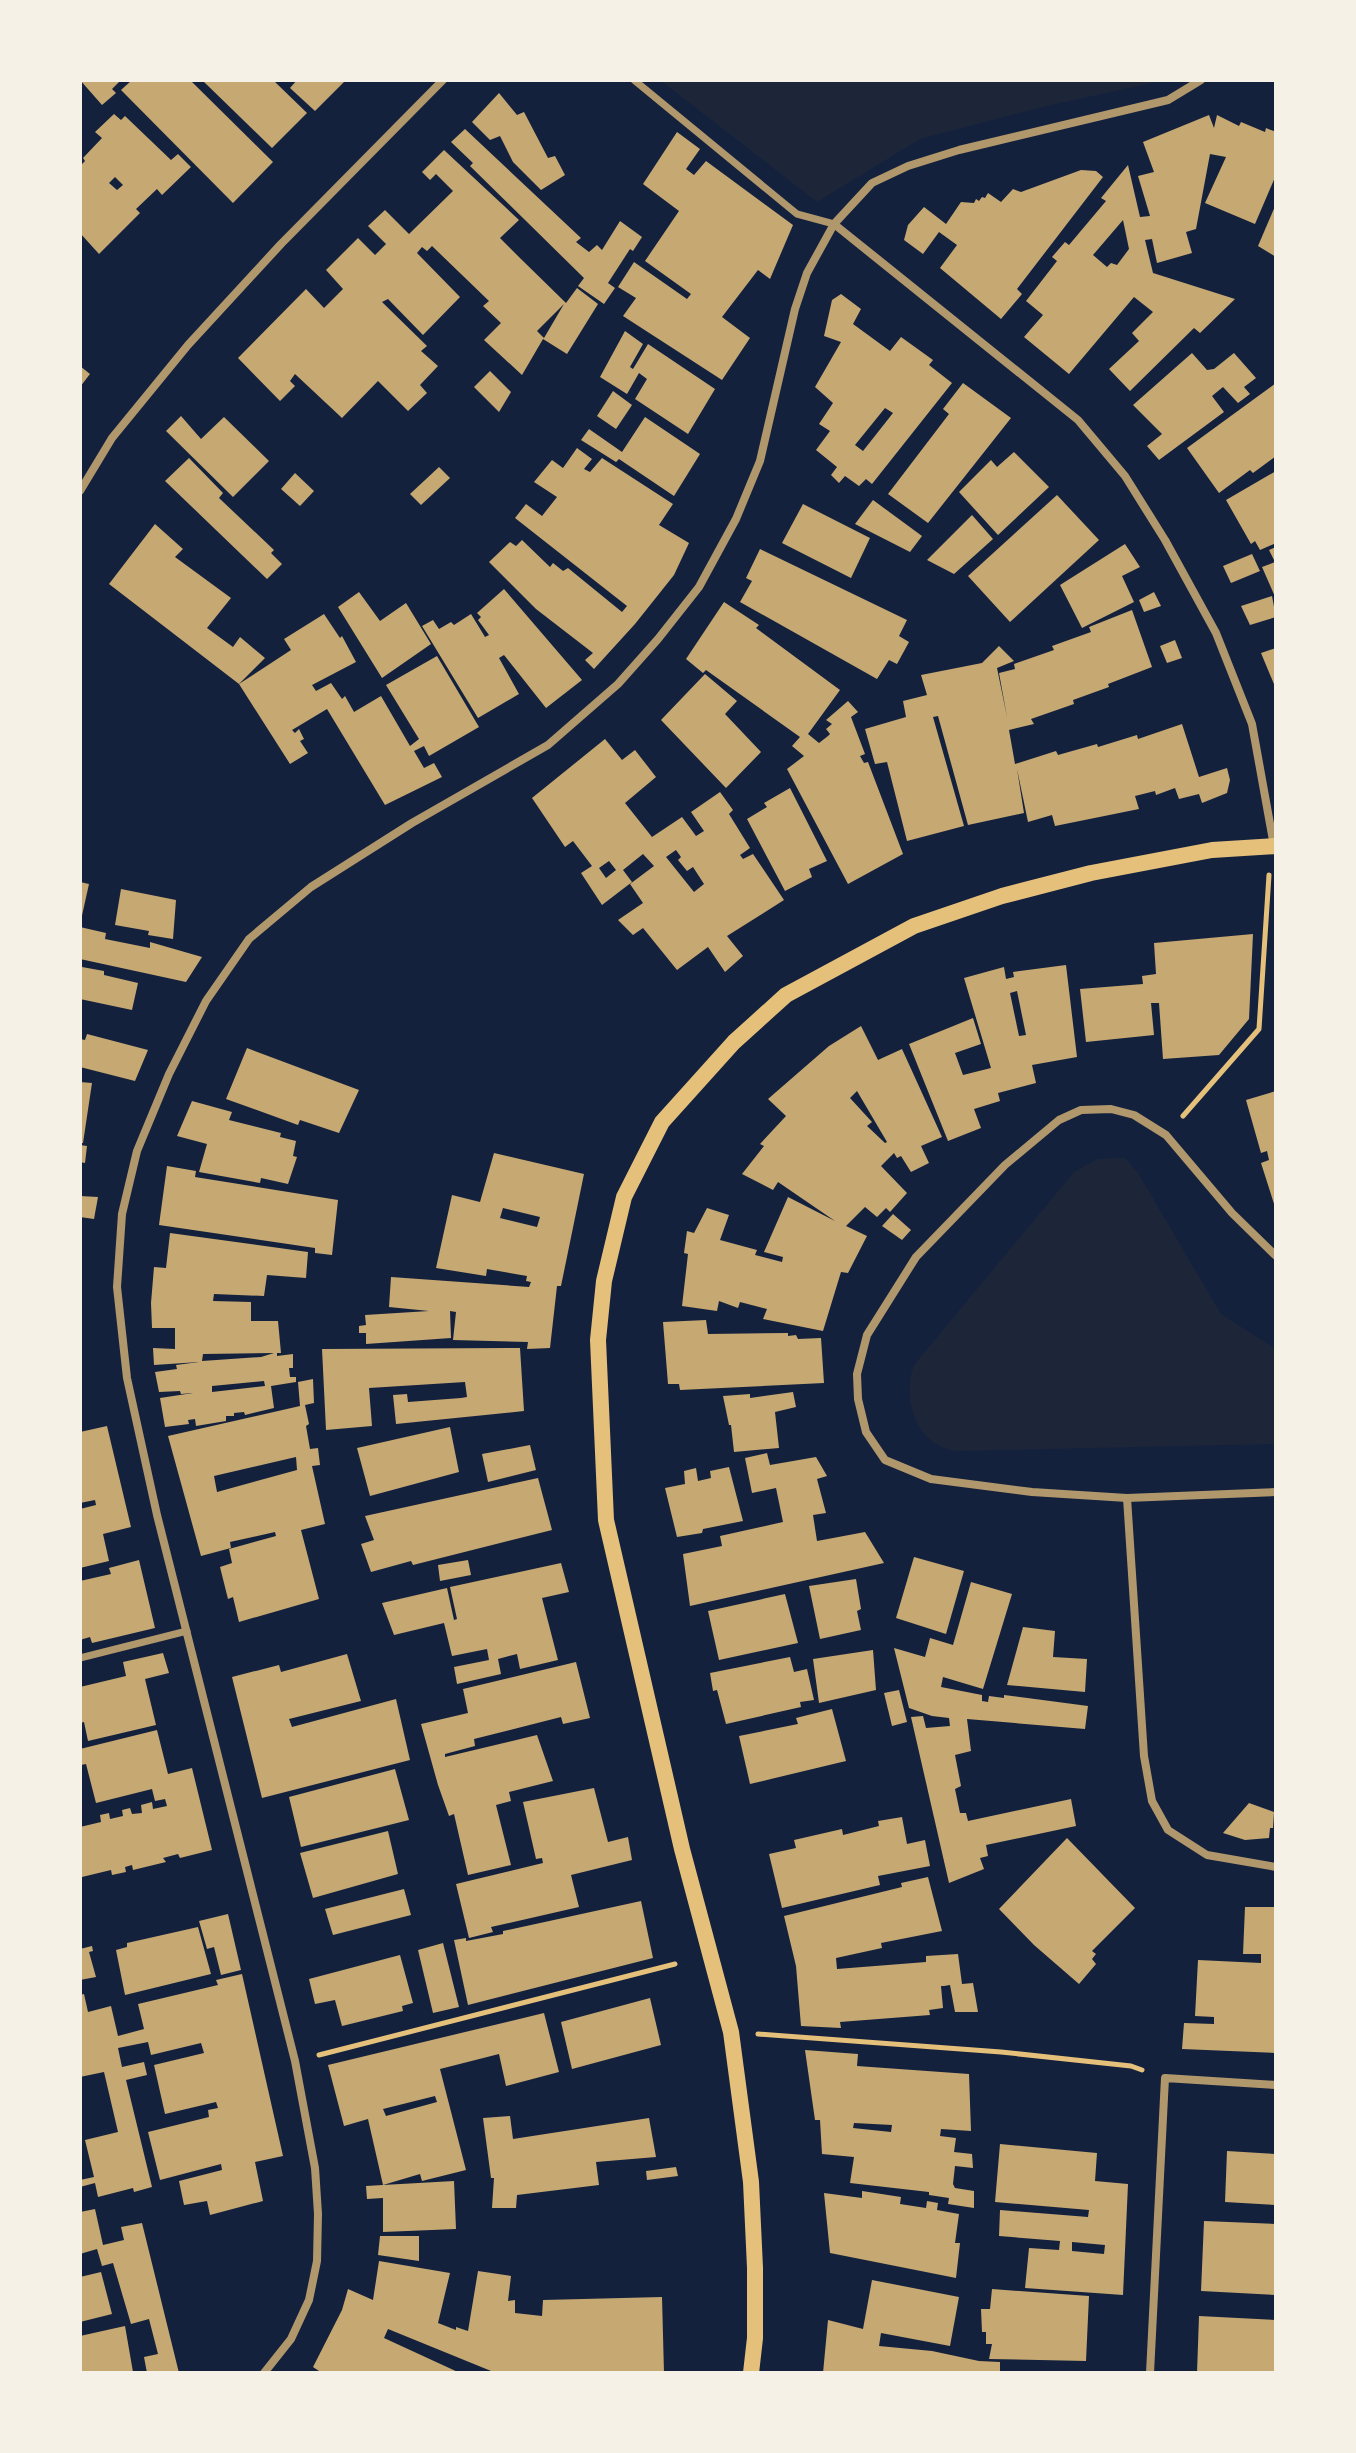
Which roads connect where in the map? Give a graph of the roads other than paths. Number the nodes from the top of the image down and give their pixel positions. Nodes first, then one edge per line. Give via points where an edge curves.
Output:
1 (443, 80) edge
2 (634, 80) edge
3 (1201, 80) edge
4 (834, 224) junction
5 (80, 491) edge
6 (1275, 846) edge
7 (1276, 1256) edge
8 (1276, 1492) edge
9 (1127, 1498) junction
10 (187, 1631) junction
11 (80, 1658) edge
12 (1276, 1867) edge
13 (1276, 2085) edge
14 (264, 2373) edge
15 (751, 2373) edge
16 (1150, 2373) edge

1 - 5 street via 188,345 112,438
2 - 4 street via 797,214
3 - 4 street via 1168,100 908,166 872,183
4 - 6 street via 1078,420 1125,476 1216,633 1252,724
4 - 10 street via 799,297 760,461 736,519 683,608 618,684 548,745 311,887 249,939 206,1001 169,1074 137,1151 122,1214 117,1287 127,1378
6 - 15 main road via 1212,850 1002,896 914,926 786,995 734,1042 662,1122 624,1197 604,1281 598,1340 606,1520 682,1849 731,2032 751,2182
7 - 9 street via 1166,1135 1134,1115 1081,1110 1059,1120 1005,1165 916,1257 867,1335 857,1374 858,1399 866,1432 885,1460 931,1479
8 - 9 street
9 - 12 street via 1144,1756 1152,1801 1168,1830 1207,1855
10 - 11 street
10 - 14 street via 295,2061 315,2168 317,2261 309,2300 291,2339
13 - 16 street via 1165,2078

